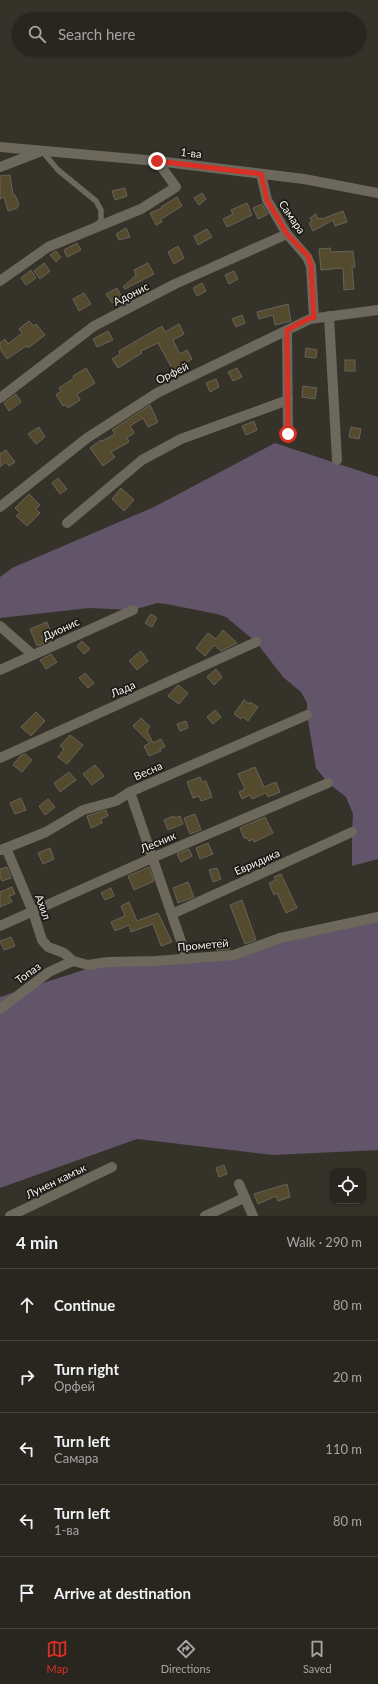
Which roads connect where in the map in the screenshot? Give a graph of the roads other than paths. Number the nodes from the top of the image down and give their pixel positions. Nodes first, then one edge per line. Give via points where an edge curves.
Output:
1 (0, 147) edge
2 (42, 151) junction
3 (157, 161) junction
4 (0, 167) edge
5 (261, 174) junction
6 (378, 193) edge
7 (89, 231) junction
8 (287, 234) junction
9 (0, 280) edge
10 (378, 310) edge
11 (329, 316) junction
12 (314, 318) junction
13 (287, 330) junction
14 (0, 398) edge
15 (288, 400) junction
16 (288, 434) dead end
17 (338, 460) dead end
18 (0, 506) edge
19 (67, 523) dead end
20 (132, 610) dead end
21 (0, 626) edge
22 (256, 642) dead end
23 (33, 655) junction
24 (0, 670) edge
25 (307, 714) dead end
26 (0, 758) edge
27 (328, 783) dead end
28 (130, 792) junction
29 (352, 832) dead end
30 (3, 849) edge
31 (152, 858) junction
32 (33, 912) junction
33 (172, 914) junction
34 (378, 917) edge
35 (0, 926) edge
36 (187, 959) junction
37 (73, 961) junction
38 (0, 1009) edge
39 (112, 1167) dead end
40 (239, 1184) dead end
41 (244, 1198) junction
42 (10, 1216) edge
43 (205, 1216) edge
44 (253, 1216) edge

1 - 2 street, 1-ва
2 - 3 street, 1-ва
2 - 4 street
2 - 7 lane via 58,170 96,201 101,210 101,221
3 - 5 street, 1-ва
3 - 7 street via 176,187 141,209
5 - 6 street, 1-ва
5 - 8 street, Самара via 267,200
7 - 9 street via 48,247
8 - 12 street, Самара via 308,256 311,266
8 - 14 street, Адонис via 175,284 94,326
10 - 11 street, Орфей
11 - 12 street, Орфей
11 - 17 street
12 - 13 street, Орфей
13 - 15 street
13 - 18 street, Орфей via 157,393 87,438
15 - 16 street
15 - 19 street via 174,442 142,460
20 - 23 street, Дионис
21 - 23 street
22 - 26 street, Лада
23 - 24 street, Дионис
25 - 28 street, Весна
27 - 31 street, Лесник
28 - 30 street, Весна via 116,801 83,810 46,832
28 - 31 street
29 - 33 street, Евридика
30 - 32 street, Ахил
31 - 32 street, Лесник
31 - 33 street
32 - 35 street, Лесник
32 - 37 street, Ахил via 42,940 48,947 64,953
33 - 36 street
34 - 36 street, Прометей via 280,938 234,955
36 - 37 street, Прометей via 88,965
37 - 38 street, Топаз via 48,972
39 - 42 street, Лунен камък
40 - 41 street
41 - 43 street
41 - 44 street

